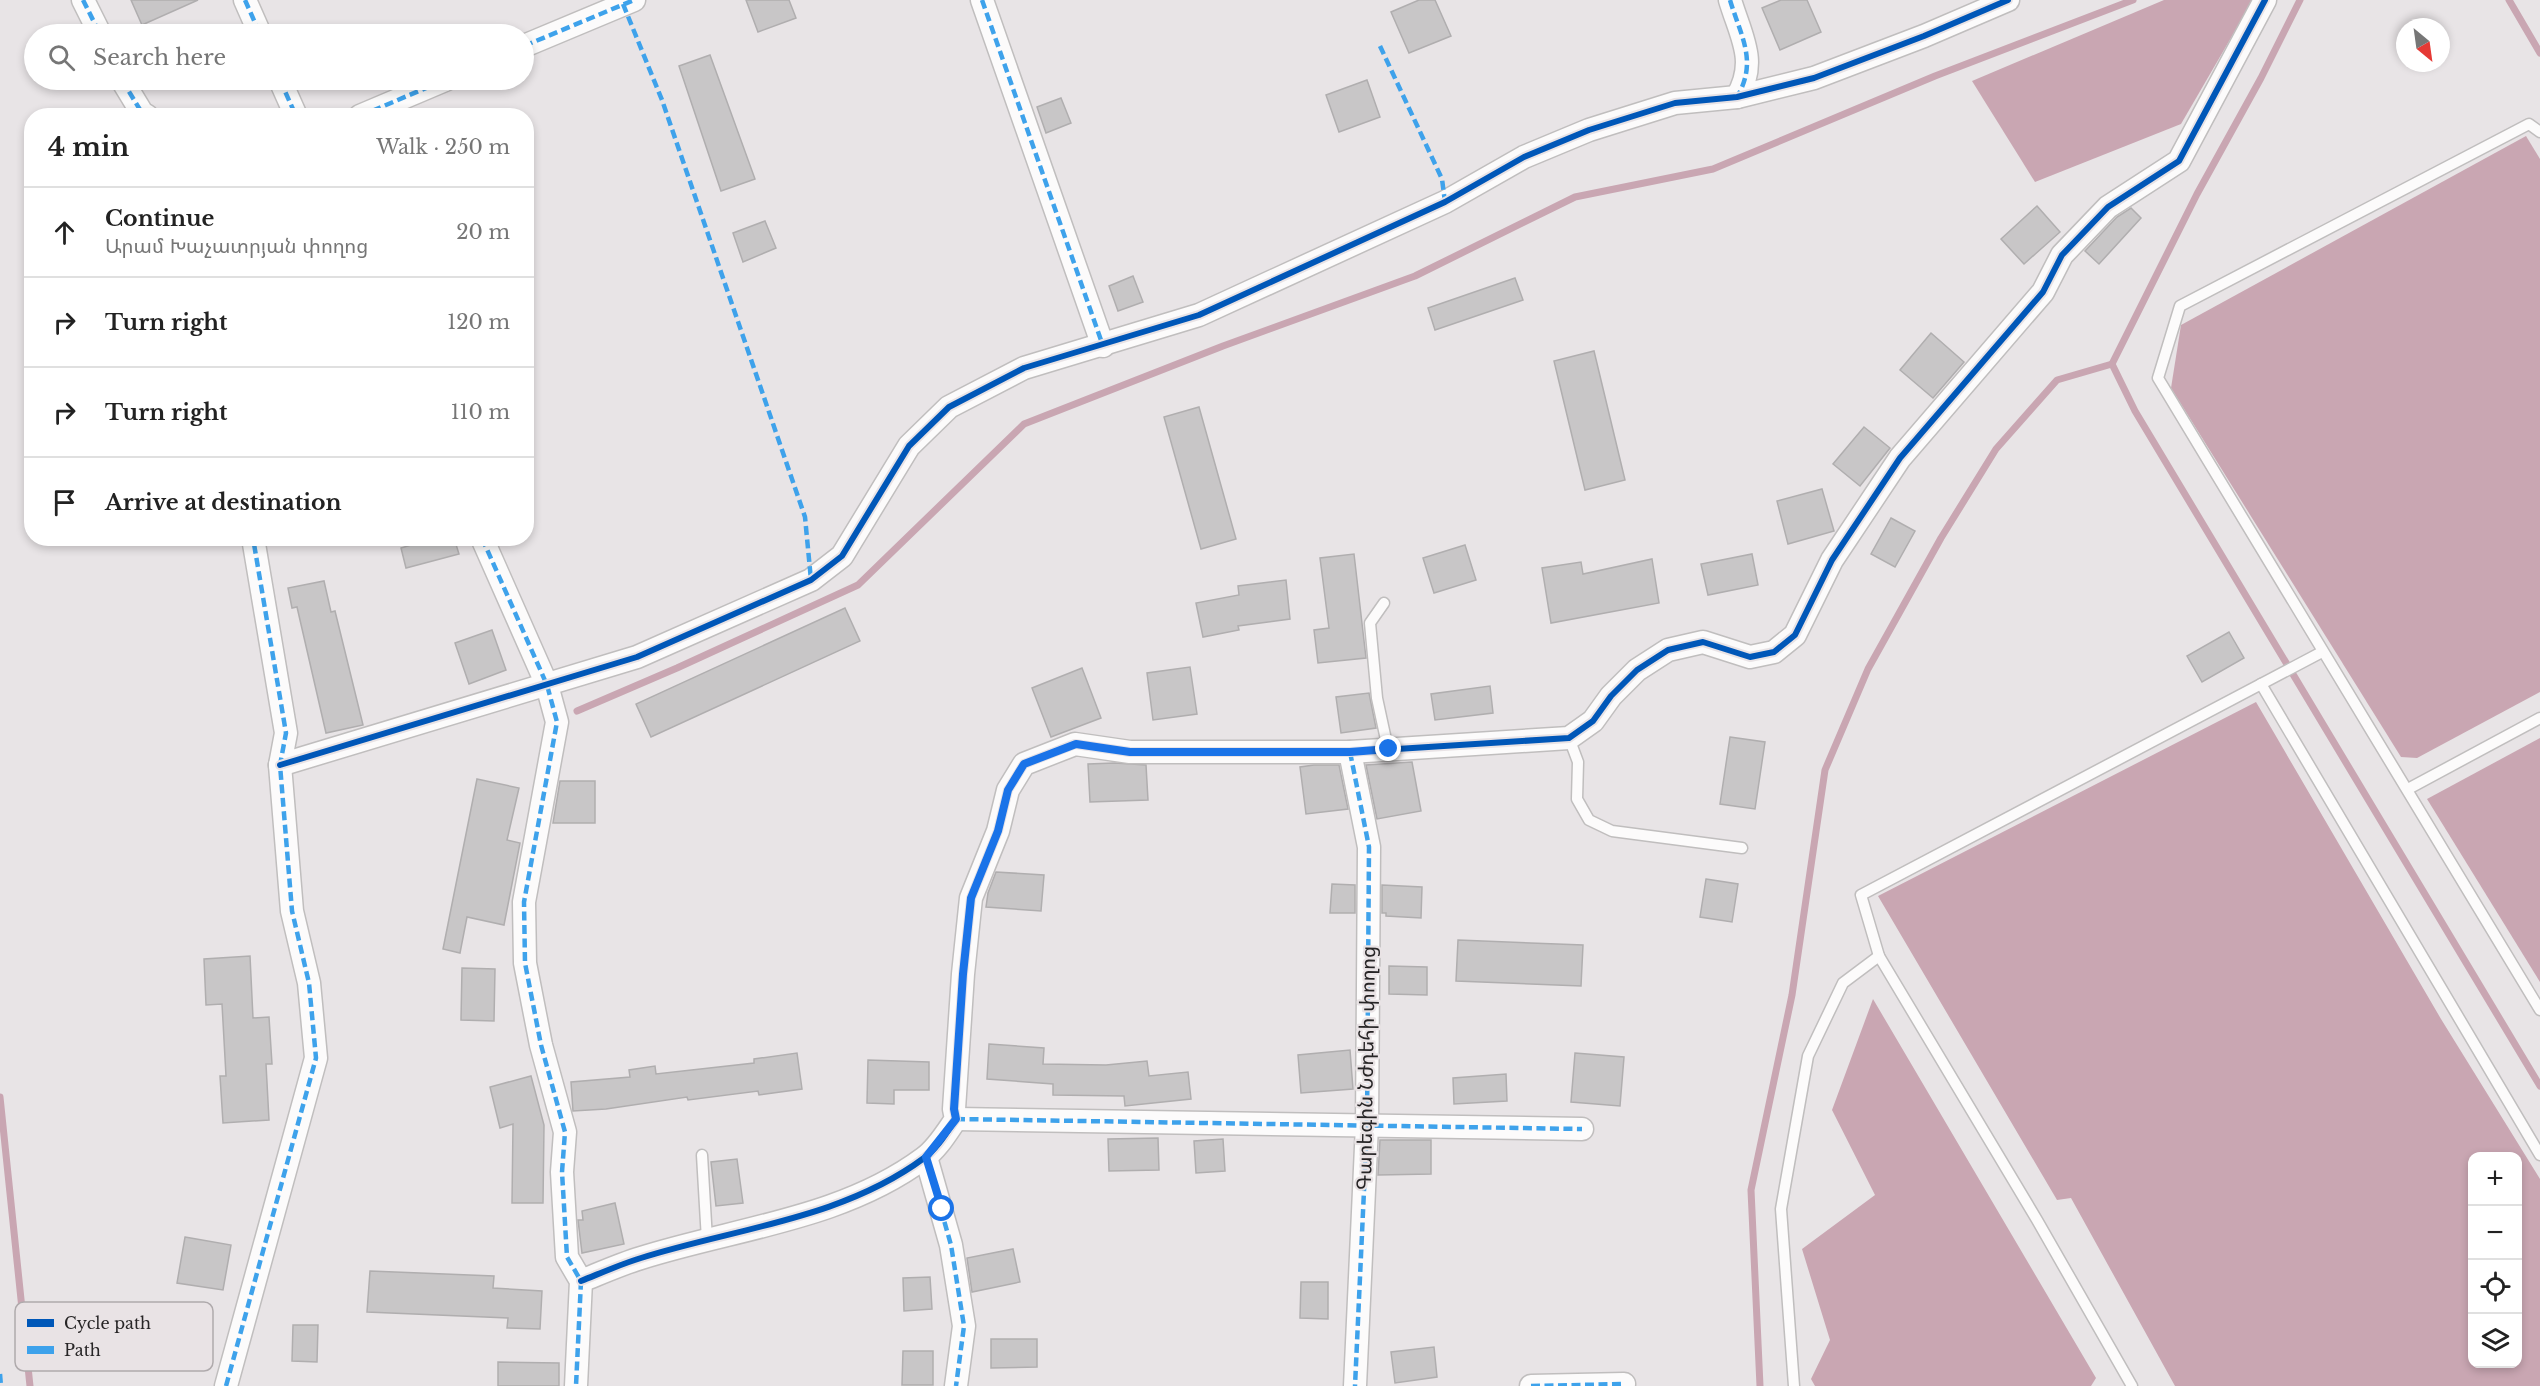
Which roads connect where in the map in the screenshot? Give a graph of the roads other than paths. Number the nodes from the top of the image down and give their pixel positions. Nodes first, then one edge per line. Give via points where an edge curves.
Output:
1 (83, 0) edge
2 (245, 0) edge
3 (982, 0) edge
4 (1730, 0) edge
5 (2008, 0) edge
6 (2265, 0) edge
7 (627, 1) edge
8 (95, 24) edge
9 (256, 24) edge
10 (534, 42) edge
11 (128, 90) edge
12 (284, 90) edge
13 (421, 90) edge
14 (1737, 97) junction
15 (139, 108) edge
16 (292, 108) edge
17 (379, 108) edge
18 (2540, 132) edge
19 (1103, 346) junction
20 (254, 546) edge
21 (486, 546) edge
22 (1384, 603) dead end
23 (2322, 652) junction
24 (2260, 684) junction
25 (547, 685) junction
26 (2540, 718) edge
27 (1569, 738) junction
28 (1389, 749) junction
29 (1350, 752) junction
30 (280, 765) junction
31 (2408, 789) junction
32 (1742, 848) dead end
33 (1879, 956) junction
34 (2540, 1010) edge
35 (956, 1119) junction
36 (1367, 1125) junction
37 (1582, 1130) dead end
38 (702, 1155) dead end
39 (2540, 1155) edge
40 (926, 1157) junction
41 (706, 1240) junction
42 (581, 1281) junction
43 (1624, 1384) dead end
44 (226, 1386) edge
45 (576, 1386) edge
46 (956, 1386) edge
47 (1355, 1386) edge
48 (1531, 1386) edge
49 (1794, 1386) edge
50 (2132, 1386) edge

1 - 8 street
2 - 9 street
3 - 19 street
4 - 14 street via 1749,62 1746,81
5 - 14 street via 1814,78
6 - 27 street via 2179,161 2109,207 2062,255 2043,292 1900,458 1832,560 1795,635 1774,652 1750,657 1702,642 1668,650 1637,670 1611,696 1593,722
7 - 10 street
11 - 15 street
12 - 16 street
13 - 17 street
14 - 19 street via 1675,103 1588,130 1524,157 1445,201 1199,315
18 - 23 lane via 2529,124 2180,306 2158,378
19 - 25 street via 1024,368 949,407 909,446 842,556 811,580 637,657
20 - 30 street via 286,733
21 - 25 street
22 - 28 lane via 1370,623 1377,698
23 - 24 lane
23 - 31 lane
24 - 33 lane via 1861,895
24 - 39 lane
25 - 30 street
25 - 42 street via 557,722 524,902 525,963 541,1045 565,1132 562,1172 567,1257
26 - 31 lane
27 - 28 street
27 - 32 lane via 1578,762 1577,799 1589,820 1612,831
28 - 29 street
29 - 35 street via 1130,752 1076,744 1024,764 1008,790 998,831 971,898
29 - 36 street, Գարեգին Նժդեհի փողոց via 1368,847
30 - 44 street via 292,910 309,983 316,1058
31 - 34 lane
33 - 49 lane via 1843,983 1808,1056 1781,1209
33 - 50 lane
35 - 36 street
35 - 40 street
36 - 37 street
36 - 47 street, Գարեգին Նժդեհի փողոց
38 - 41 lane
40 - 41 street via 868,1191 814,1212
40 - 46 street via 960,1293 964,1326
41 - 42 street via 641,1258
42 - 45 street
43 - 48 street

